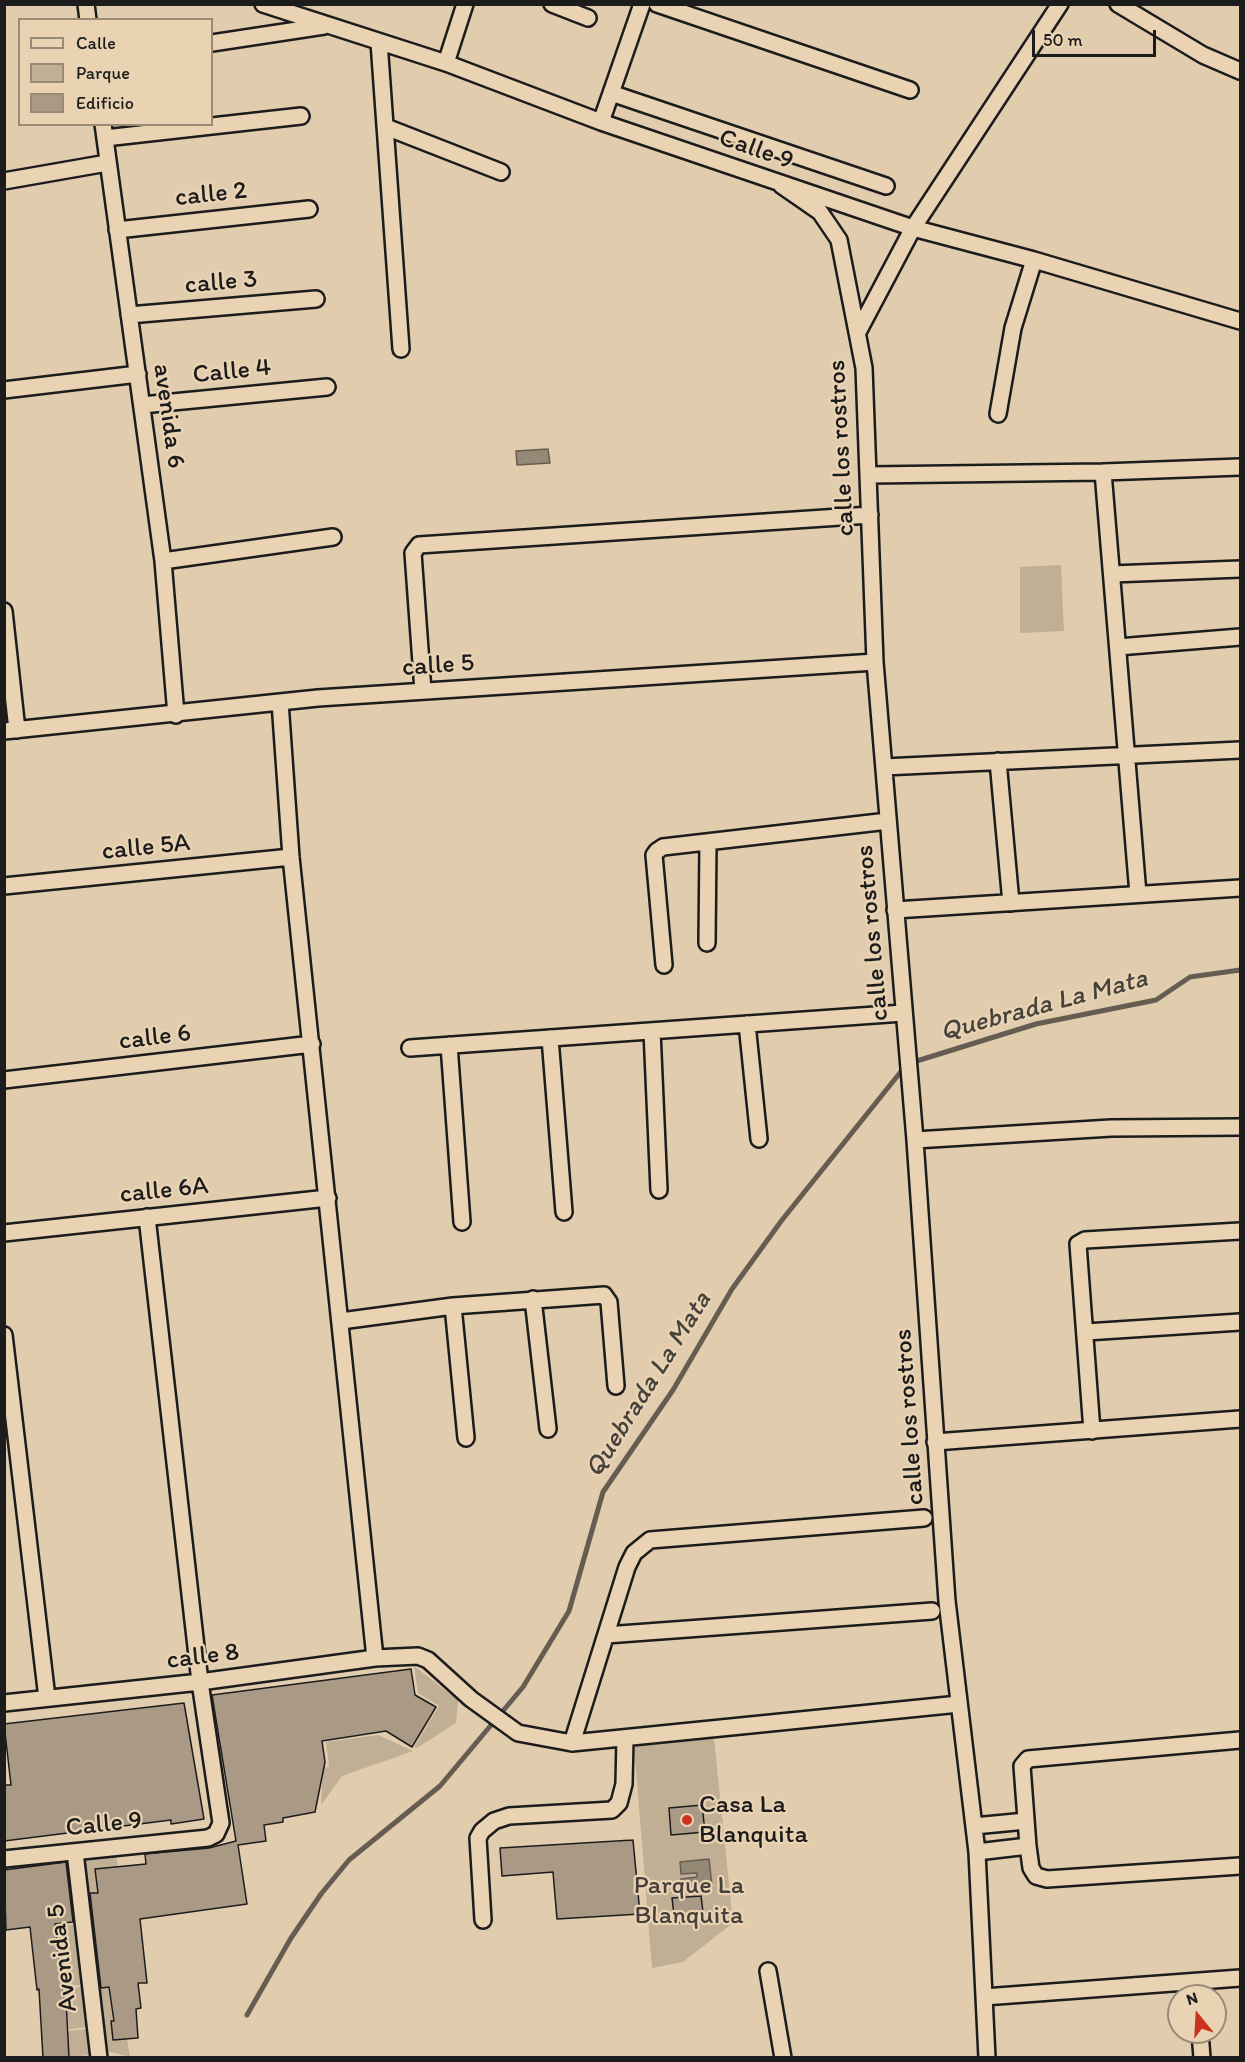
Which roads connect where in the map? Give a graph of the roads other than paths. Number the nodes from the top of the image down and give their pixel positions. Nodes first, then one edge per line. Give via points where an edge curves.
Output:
1 (263, 4) edge
2 (465, 4) edge
3 (552, 4) edge
4 (642, 4) edge
5 (657, 4) edge
6 (1060, 4) edge
7 (1118, 4) edge
8 (588, 18) dead end
9 (328, 25) junction
10 (380, 42) junction
11 (213, 43) edge
12 (446, 63) junction
13 (1240, 72) edge
14 (910, 90) dead end
15 (611, 93) junction
16 (301, 116) dead end
17 (601, 122) junction
18 (213, 123) edge
19 (170, 126) edge
20 (386, 127) junction
21 (104, 131) edge
22 (107, 163) junction
23 (501, 172) dead end
24 (4, 181) edge
25 (782, 184) junction
26 (886, 186) dead end
27 (309, 209) dead end
28 (913, 228) junction
29 (117, 230) junction
30 (1034, 260) junction
31 (316, 299) dead end
32 (129, 315) junction
33 (1240, 321) edge
34 (858, 332) junction
35 (401, 349) dead end
36 (138, 374) junction
37 (327, 387) dead end
38 (4, 390) edge
39 (142, 405) junction
40 (998, 414) dead end
41 (1240, 467) edge
42 (1103, 472) junction
43 (869, 475) junction
44 (870, 515) junction
45 (333, 537) dead end
46 (163, 561) junction
47 (1240, 569) edge
48 (1112, 574) junction
49 (4, 611) edge
50 (1240, 637) edge
51 (1118, 647) junction
52 (875, 662) junction
53 (423, 691) junction
54 (280, 702) junction
55 (176, 715) junction
56 (11, 730) edge
57 (1240, 750) edge
58 (1127, 756) junction
59 (998, 762) junction
60 (884, 767) junction
61 (888, 821) junction
62 (708, 843) junction
63 (291, 857) junction
64 (4, 886) edge
65 (1240, 888) edge
66 (1138, 894) junction
67 (1011, 903) junction
68 (895, 910) junction
69 (707, 943) dead end
70 (664, 965) dead end
71 (903, 1013) junction
72 (747, 1024) junction
73 (652, 1031) junction
74 (550, 1038) junction
75 (312, 1044) junction
76 (449, 1045) junction
77 (410, 1048) dead end
78 (4, 1080) edge
79 (1240, 1127) edge
80 (759, 1139) dead end
81 (915, 1140) junction
82 (659, 1190) dead end
83 (328, 1198) junction
84 (564, 1212) dead end
85 (147, 1217) junction
86 (462, 1222) dead end
87 (1240, 1231) edge
88 (4, 1233) edge
89 (534, 1299) junction
90 (453, 1306) junction
91 (340, 1321) junction
92 (1240, 1322) edge
93 (1086, 1332) junction
94 (4, 1335) edge
95 (6, 1373) edge
96 (616, 1386) dead end
97 (1240, 1419) edge
98 (548, 1429) dead end
99 (1092, 1431) junction
100 (466, 1438) dead end
101 (935, 1442) junction
102 (924, 1518) dead end
103 (932, 1611) dead end
104 (606, 1635) junction
105 (375, 1658) junction
106 (200, 1682) junction
107 (47, 1698) junction
108 (4, 1703) edge
109 (959, 1704) junction
110 (625, 1738) junction
111 (1240, 1740) edge
112 (572, 1743) junction
113 (1026, 1821) junction
114 (974, 1826) junction
115 (1028, 1846) junction
116 (75, 1852) junction
117 (977, 1852) junction
118 (4, 1859) edge
119 (1240, 1866) edge
120 (483, 1920) dead end
121 (768, 1971) dead end
122 (1240, 1978) edge
123 (1217, 1984) edge
124 (1167, 1990) edge
125 (984, 1997) junction
126 (99, 2058) edge
127 (783, 2058) edge
128 (987, 2058) edge

1 - 9 street, Calle 9
2 - 12 street
3 - 8 street
4 - 15 street
5 - 14 street
6 - 28 street
7 - 13 street via 1203,55
9 - 10 street, Calle 9
9 - 11 street
10 - 12 street, Calle 9
10 - 20 street
12 - 17 street, Calle 9
15 - 17 street
15 - 26 street
16 - 18 street
17 - 25 street, Calle 9
19 - 21 street
20 - 23 street
20 - 35 street
21 - 22 street, avenida 6
22 - 24 street
22 - 29 street, avenida 6
25 - 28 street, Calle 9
25 - 34 street, calle los rostros via 820,212 838,240
27 - 29 street, calle 2
28 - 30 street, Calle 9
28 - 34 street
29 - 32 street, avenida 6
30 - 33 street, Calle 9
30 - 40 street via 1013,328
31 - 32 street, calle 3
32 - 36 street, avenida 6
34 - 43 street, calle los rostros via 864,368
36 - 38 street
36 - 39 street, avenida 6
37 - 39 street, Calle 4
39 - 46 street, avenida 6
41 - 42 street
42 - 43 street
42 - 48 street
43 - 44 street, calle los rostros
44 - 52 street, calle los rostros
44 - 53 street via 419,545 413,553
45 - 46 street
46 - 55 street, avenida 6
47 - 48 street
48 - 51 street
49 - 56 street
50 - 51 street
51 - 58 street
52 - 53 street, calle 5
52 - 60 street, calle los rostros
53 - 54 street, calle 5
54 - 55 street, calle 5
54 - 63 street
55 - 56 street, calle 5
57 - 58 street
58 - 59 street
58 - 66 street
59 - 60 street
59 - 67 street
60 - 61 street, calle los rostros
61 - 62 street
61 - 68 street, calle los rostros
62 - 69 street
62 - 70 street via 663,847 654,855
63 - 64 street, calle 5A
63 - 75 street
65 - 66 street
66 - 67 street
67 - 68 street
68 - 71 street, calle los rostros
71 - 72 street
71 - 81 street, calle los rostros
72 - 73 street
72 - 80 street
73 - 74 street
73 - 82 street
74 - 76 street
74 - 84 street
75 - 78 street, calle 6
75 - 83 street
76 - 77 street
76 - 86 street
79 - 81 street via 1087,1129
81 - 101 street, calle los rostros
83 - 85 street, calle 6A
83 - 91 street
85 - 88 street, calle 6A
85 - 106 street
87 - 93 street via 1080,1241
89 - 90 street
89 - 96 street via 604,1295 609,1302
89 - 98 street
90 - 91 street
90 - 100 street
91 - 105 street
92 - 93 street
93 - 99 street
94 - 95 street
95 - 107 street
97 - 99 street
99 - 101 street
101 - 109 street, calle los rostros
102 - 104 street via 650,1540 634,1552 627,1567
103 - 104 street
104 - 112 street
105 - 106 street, calle 8
105 - 112 street, calle 8 via 407,1656 428,1660 471,1699 518,1733
106 - 107 street, calle 8
106 - 116 street, Calle 9 via 221,1823 216,1834
107 - 108 street, calle 8
109 - 110 street
109 - 114 street, calle los rostros
110 - 112 street
110 - 120 street via 624,1784 619,1803 612,1810 509,1816 482,1831 478,1838
111 - 113 street via 1028,1759 1022,1766
113 - 114 street
113 - 115 street
114 - 117 street, calle los rostros
115 - 117 street
115 - 119 street via 1031,1868 1036,1876 1047,1879
116 - 118 street, Calle 9
116 - 126 street, Avenida 5
117 - 125 street, calle los rostros
121 - 127 street
122 - 123 street
124 - 125 street
125 - 128 street, calle los rostros

